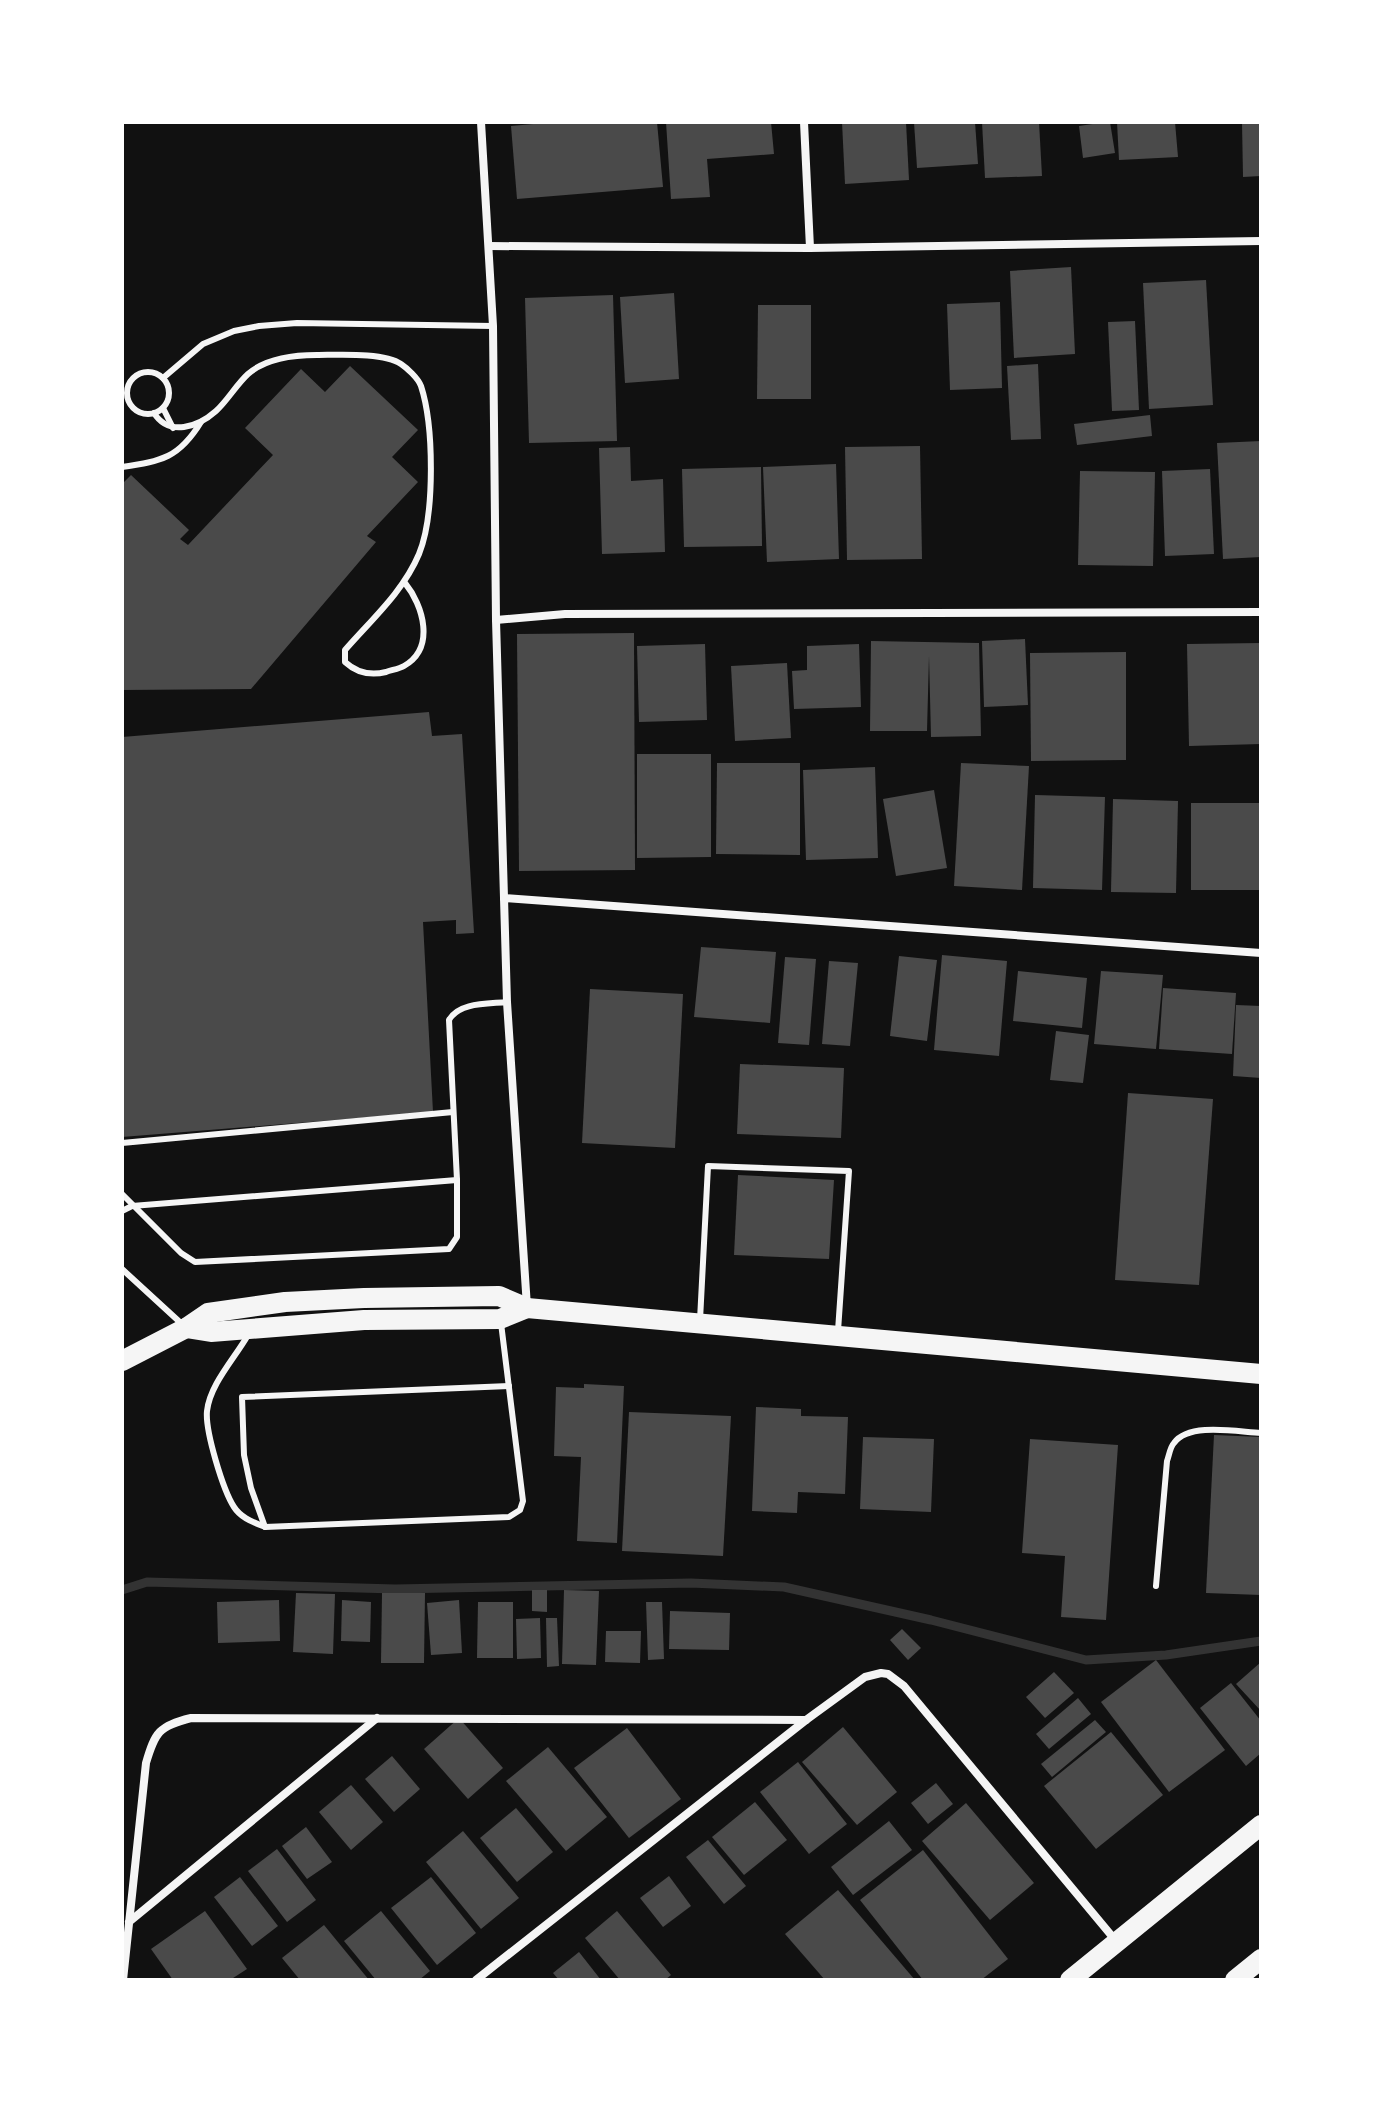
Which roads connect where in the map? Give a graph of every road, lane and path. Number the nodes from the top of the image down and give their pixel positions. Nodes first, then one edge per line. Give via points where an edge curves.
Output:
1 (481, 122) edge
2 (804, 122) edge
3 (1261, 241) edge
4 (489, 246) junction
5 (810, 248) junction
6 (493, 326) junction
7 (163, 378) junction
8 (125, 399) edge
9 (163, 408) junction
10 (154, 413) junction
11 (202, 421) junction
12 (173, 428) junction
13 (122, 467) edge
14 (405, 583) junction
15 (1261, 612) edge
16 (496, 620) junction
17 (504, 898) junction
18 (1261, 953) edge
19 (507, 1002) junction
20 (453, 1112) junction
21 (122, 1143) edge
22 (457, 1180) junction
23 (122, 1194) edge
24 (132, 1206) junction
25 (122, 1211) edge
26 (123, 1268) edge
27 (527, 1308) junction
28 (500, 1319) junction
29 (699, 1324) junction
30 (186, 1328) junction
31 (251, 1328) junction
32 (837, 1336) junction
33 (122, 1361) edge
34 (1261, 1374) edge
35 (509, 1386) junction
36 (1261, 1433) edge
37 (265, 1527) junction
38 (1156, 1586) dead end
39 (377, 1717) junction
40 (806, 1720) junction
41 (1261, 1825) edge
42 (129, 1922) junction
43 (1116, 1941) junction
44 (123, 1980) edge
45 (476, 1980) edge
46 (1070, 1980) edge

1 - 4 street
2 - 5 street
3 - 5 street
4 - 5 street
4 - 6 street
6 - 7 lane via 259,326 203,344
6 - 16 street
7 - 8 lane via 143,372 128,387
7 - 9 lane via 169,387
8 - 10 lane via 143,413
9 - 10 lane
9 - 12 lane
10 - 12 lane
11 - 12 lane
11 - 13 lane via 188,443 171,456
11 - 14 lane via 249,373 273,360 313,355 399,362 420,382 431,455 420,551
14 - 14 lane via 345,650 345,662 353,669 378,674 404,666 419,652 421,611
15 - 16 street via 565,614
16 - 17 street
17 - 18 street
17 - 19 street
19 - 20 lane via 463,1008 451,1015
19 - 27 street
20 - 21 lane
20 - 22 lane
22 - 24 lane
22 - 24 lane via 457,1237 452,1247 442,1250 195,1262
23 - 24 lane
24 - 25 lane
26 - 30 lane
27 - 28 main road
27 - 29 main road
27 - 30 main road via 499,1296 332,1299 208,1313
28 - 31 main road
28 - 35 lane
29 - 32 main road
29 - 32 lane via 708,1166 849,1171
30 - 31 main road
30 - 33 main road
31 - 37 lane via 213,1391 207,1412 209,1438 234,1507 246,1520
32 - 34 main road
35 - 37 lane via 523,1501 515,1515
35 - 37 lane via 242,1397 244,1455
36 - 38 lane via 1202,1430 1187,1432 1174,1443 1167,1461
39 - 40 street
39 - 42 street
39 - 42 street via 191,1718 158,1731 146,1763
40 - 43 street via 865,1677 881,1673 896,1678
40 - 45 street
41 - 43 main road
42 - 44 street
43 - 46 main road

